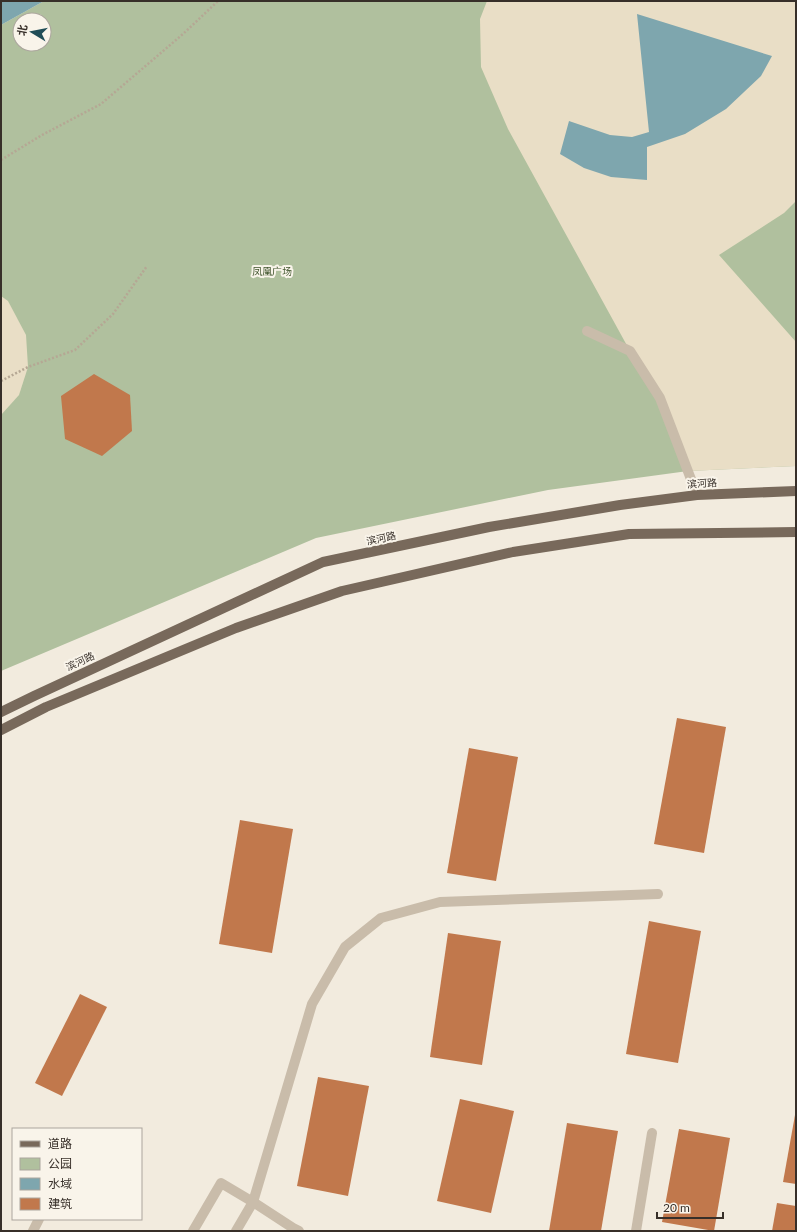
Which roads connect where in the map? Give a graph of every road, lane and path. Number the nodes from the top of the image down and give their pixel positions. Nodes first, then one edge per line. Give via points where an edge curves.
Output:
1 (218, 1) edge
2 (1, 160) edge
3 (147, 266) dead end
4 (587, 331) dead end
5 (1, 381) edge
6 (796, 491) edge
7 (697, 495) junction
8 (796, 532) edge
9 (1, 712) edge
10 (1, 730) edge
11 (658, 894) dead end
12 (652, 1133) dead end
13 (253, 1202) junction
14 (38, 1220) edge
15 (33, 1231) edge
16 (193, 1231) edge
17 (236, 1231) edge
18 (299, 1231) edge
19 (636, 1231) edge

1 - 2 path via 101,104
3 - 5 path via 112,314 75,350 28,367
4 - 7 street via 630,351 660,398
6 - 7 main road, 滨河路
7 - 9 main road, 滨河路 via 489,527 324,562
8 - 10 main road via 629,534 512,552 342,591 236,628 46,707
11 - 13 street via 440,902 381,918 345,947 312,1004
12 - 19 street
13 - 16 street via 221,1183
13 - 17 street
13 - 18 street
14 - 15 street

